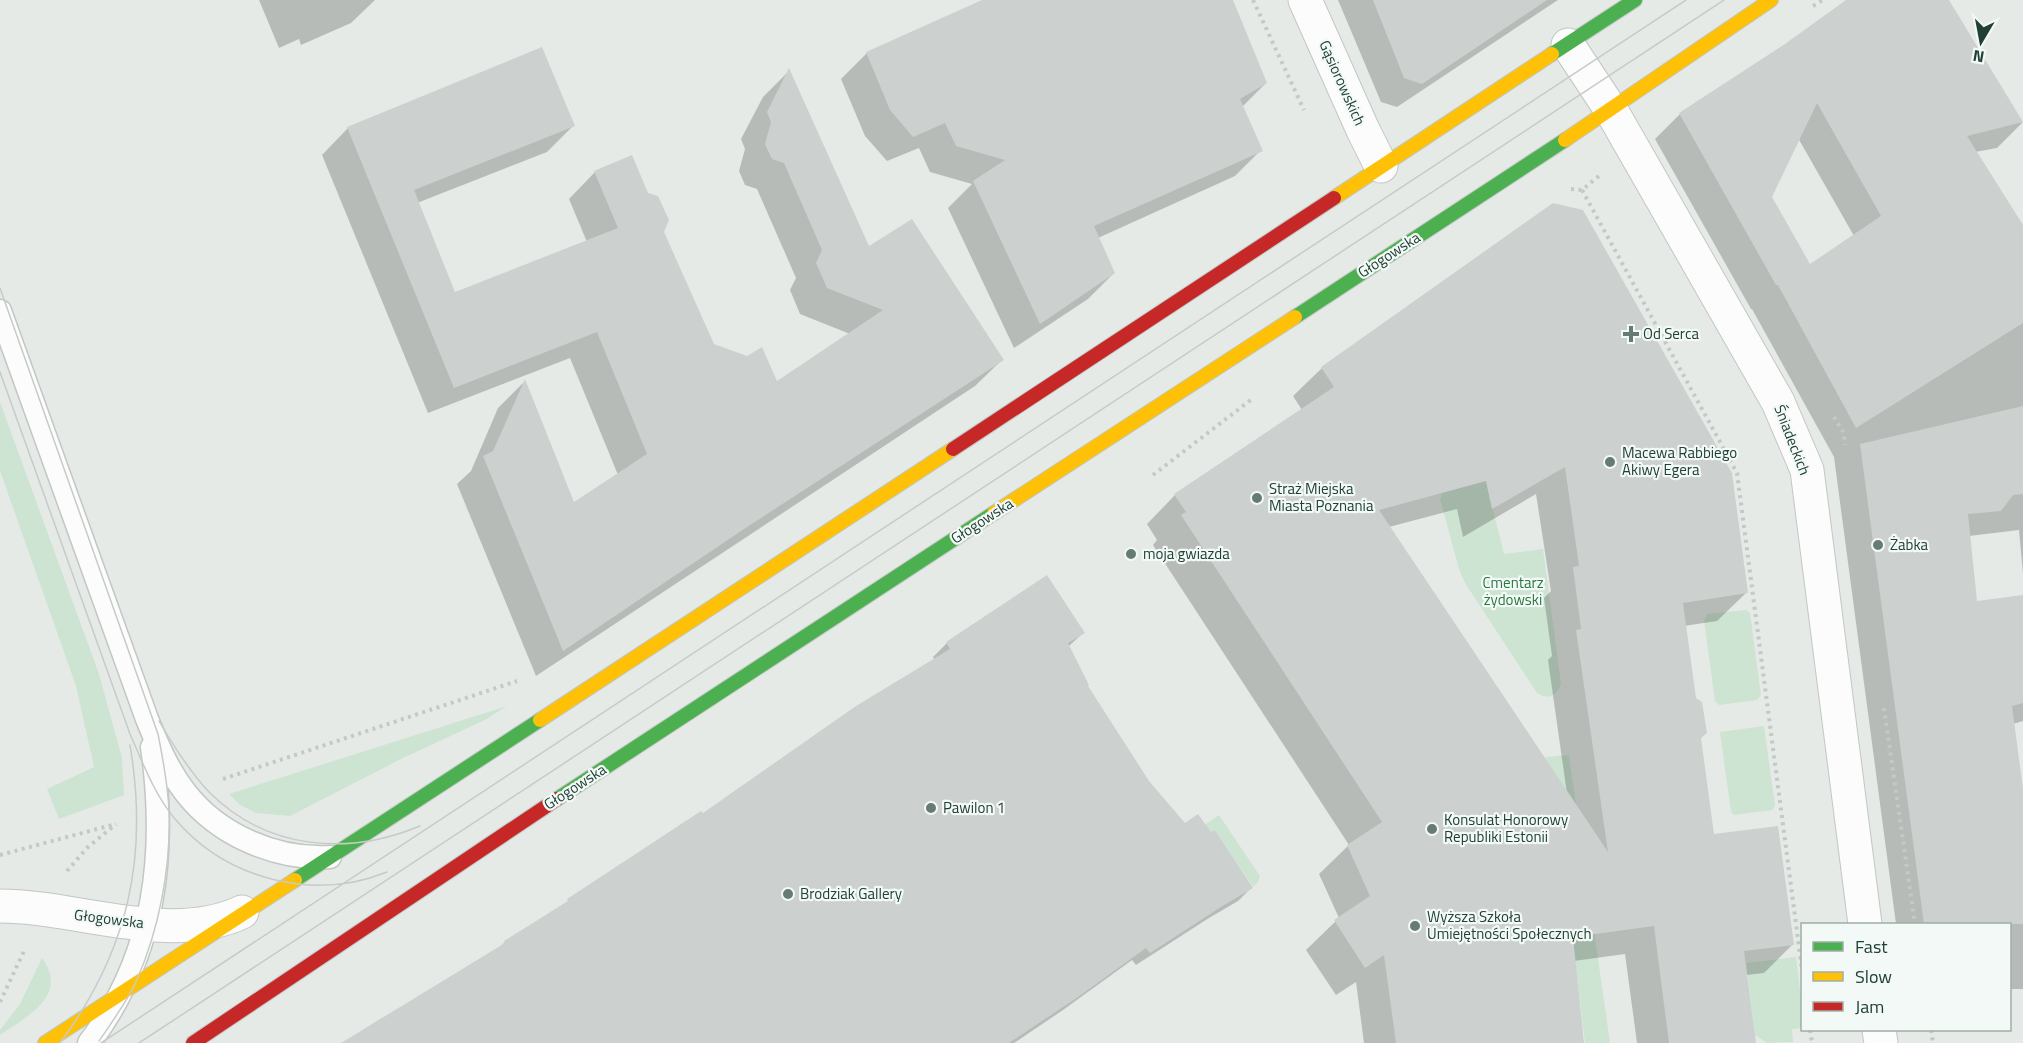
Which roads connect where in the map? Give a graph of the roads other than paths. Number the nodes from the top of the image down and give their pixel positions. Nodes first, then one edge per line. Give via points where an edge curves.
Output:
1 (1305, 0) edge
2 (1635, 0) edge
3 (1771, 0) edge
4 (1568, 45) junction
5 (1611, 110) junction
6 (1381, 166) junction
7 (0, 310) edge
8 (147, 719) junction
9 (330, 858) junction
10 (0, 906) edge
11 (252, 908) junction
12 (1865, 923) edge
13 (148, 924) junction
14 (121, 992) junction
15 (45, 1043) edge
16 (89, 1043) edge
17 (193, 1043) edge

1 - 6 street, Gąsiorowskich
2 - 4 street, Głogowska
3 - 5 street, Głogowska
4 - 5 street, Śniadeckich
4 - 6 street, Głogowska
5 - 12 street, Śniadeckich via 1778,402 1807,470
5 - 17 street, Głogowska via 474,853
6 - 9 street, Głogowska
7 - 8 lane
8 - 9 lane via 177,782 218,823 264,848
8 - 13 lane via 159,822 156,882
9 - 11 street, Głogowska
10 - 13 street, Głogowska
11 - 13 street, Głogowska via 224,920 189,925
11 - 14 street, Głogowska
13 - 14 lane
14 - 15 street, Głogowska
14 - 16 lane

